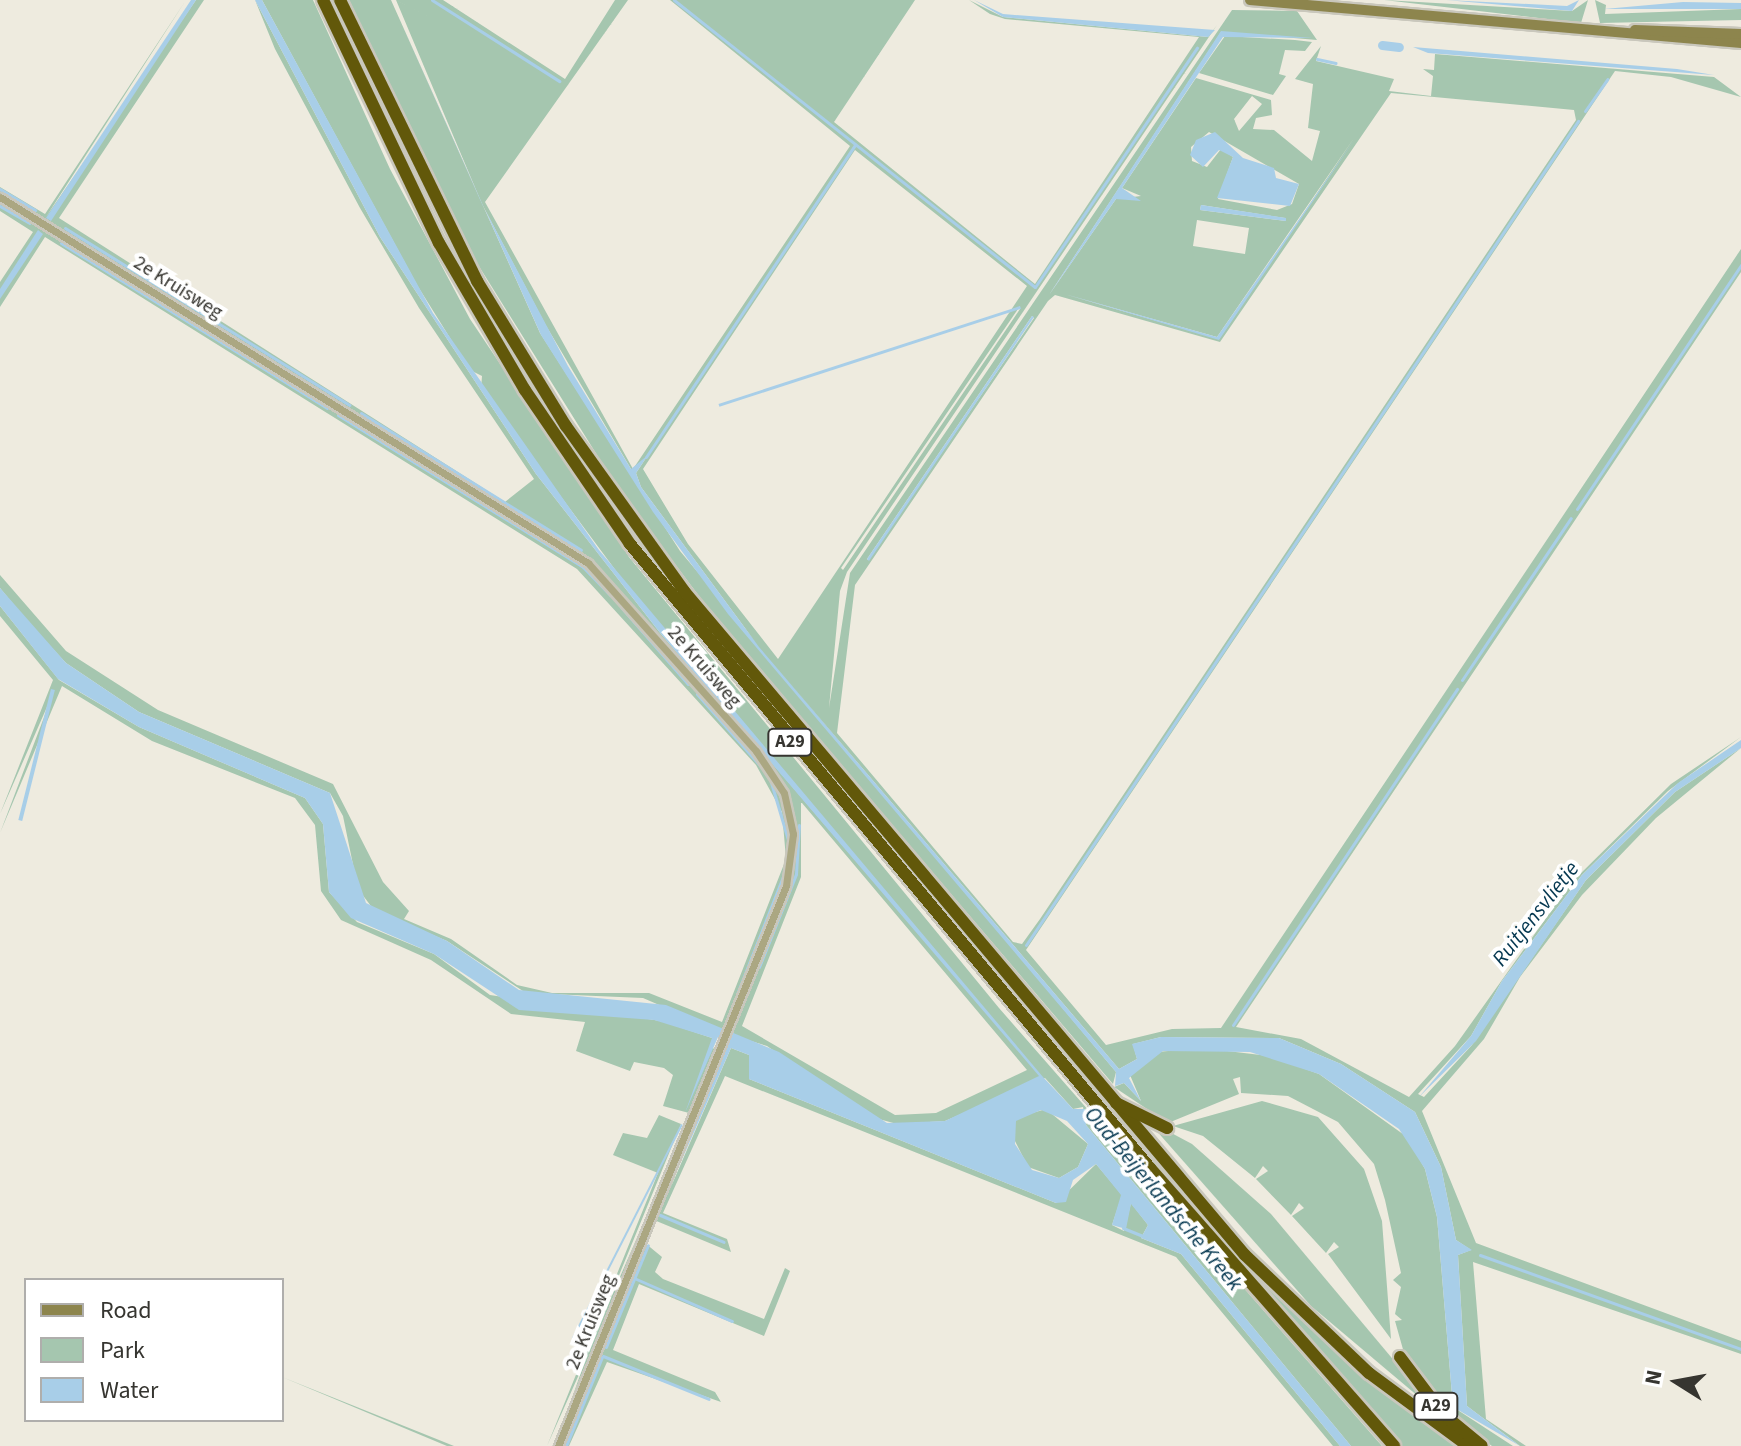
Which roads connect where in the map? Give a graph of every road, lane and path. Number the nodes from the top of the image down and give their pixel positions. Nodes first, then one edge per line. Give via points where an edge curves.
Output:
1 (323, 0) edge
2 (340, 0) edge
3 (1250, 0) edge
4 (1627, 32) junction
5 (1741, 34) edge
6 (1741, 43) edge
7 (0, 197) edge
8 (1112, 1101) junction
9 (1167, 1128) dead end
10 (1400, 1357) dead end
11 (558, 1446) edge
12 (1394, 1446) edge
13 (1468, 1446) edge
14 (1482, 1446) edge

1 - 12 highway, A29 via 386,141 477,311 637,554 1150,1168
2 - 8 highway, A29 via 477,281 609,490 713,628
3 - 4 street
4 - 5 street
4 - 6 street
7 - 11 street, 2e Kruisweg via 586,561 759,754 787,804 793,857
8 - 9 highway, A29
8 - 13 highway, A29 via 1300,1311
10 - 14 highway, A29 via 1443,1414

